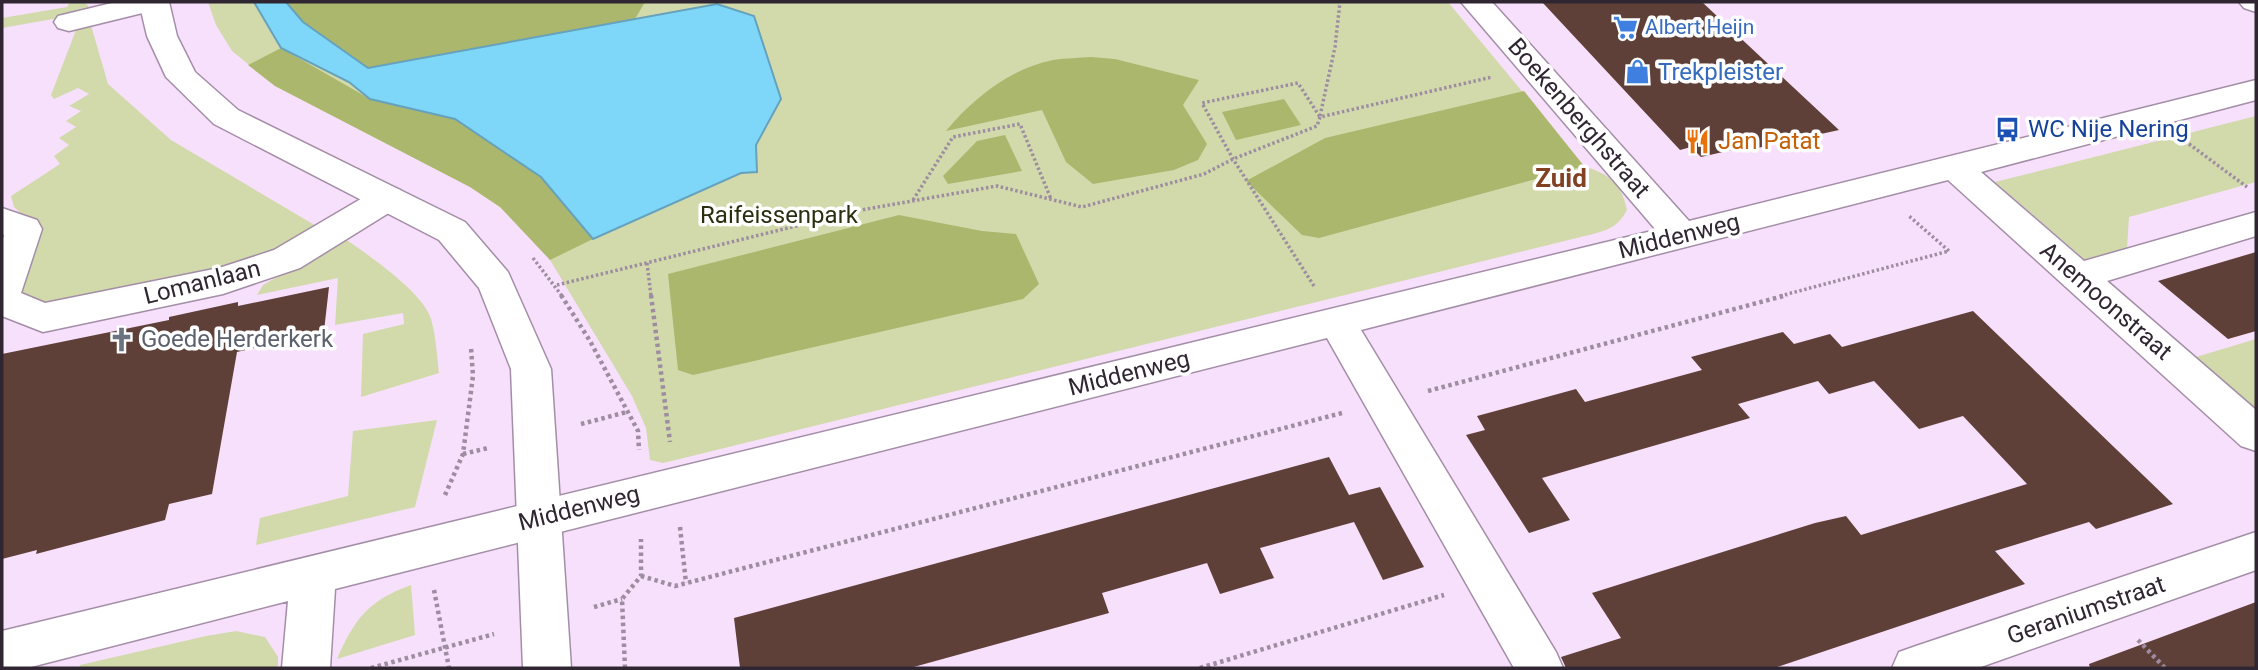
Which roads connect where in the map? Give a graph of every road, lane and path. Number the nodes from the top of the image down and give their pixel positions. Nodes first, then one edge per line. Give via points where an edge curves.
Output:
1 (153, 2) edge
2 (1340, 2) edge
3 (1476, 2) edge
4 (68, 22) dead end
5 (1533, 67) junction
6 (2256, 90) edge
7 (1320, 117) junction
8 (1233, 159) junction
9 (1955, 168) junction
10 (388, 198) junction
11 (1052, 200) junction
12 (914, 201) junction
13 (2, 220) edge
14 (2256, 223) edge
15 (1681, 235) junction
16 (647, 263) junction
17 (2078, 276) junction
18 (556, 285) dead end
19 (2, 294) edge
20 (2, 301) edge
21 (1337, 322) junction
22 (2256, 434) edge
23 (658, 488) junction
24 (541, 517) junction
25 (435, 544) junction
26 (2256, 551) edge
27 (313, 575) junction
28 (1488, 581) junction
29 (687, 583) dead end
30 (445, 648) junction
31 (2, 653) edge
32 (306, 668) edge
33 (370, 668) edge
34 (449, 668) edge
35 (547, 668) edge
36 (625, 668) edge
37 (1200, 668) edge
38 (1539, 668) edge
39 (1916, 668) edge

1 - 4 street
1 - 10 street via 181,77 226,117
2 - 7 path
3 - 5 street, Boekenberghstraat
5 - 7 path
5 - 15 street, Boekenberghstraat
6 - 9 street, Middenweg
7 - 8 path via 1317,126
7 - 8 path via 1298,82 1202,103
8 - 11 path via 1204,174 1082,207
8 - 21 path
9 - 15 street, Middenweg
9 - 17 street, Anemoonstraat
10 - 20 street, Lomanlaan via 287,259 223,281 43,318
10 - 24 street via 452,231 495,282 531,369
11 - 12 path via 997,186
11 - 12 path via 1020,124 953,137
12 - 16 path via 861,209
13 - 19 street via 24,229
14 - 17 street
15 - 21 street, Middenweg
16 - 18 path
16 - 23 path
17 - 22 street, Anemoonstraat
21 - 23 street, Middenweg
21 - 28 street
23 - 24 street, Middenweg
23 - 29 path
23 - 36 path via 641,576 622,599
24 - 25 street, Middenweg
24 - 35 street
25 - 27 street, Middenweg
25 - 30 path via 433,583
26 - 39 street, Geraniumstraat
27 - 31 street, Middenweg
27 - 32 street
28 - 37 path
28 - 38 street
30 - 33 path
30 - 34 path

